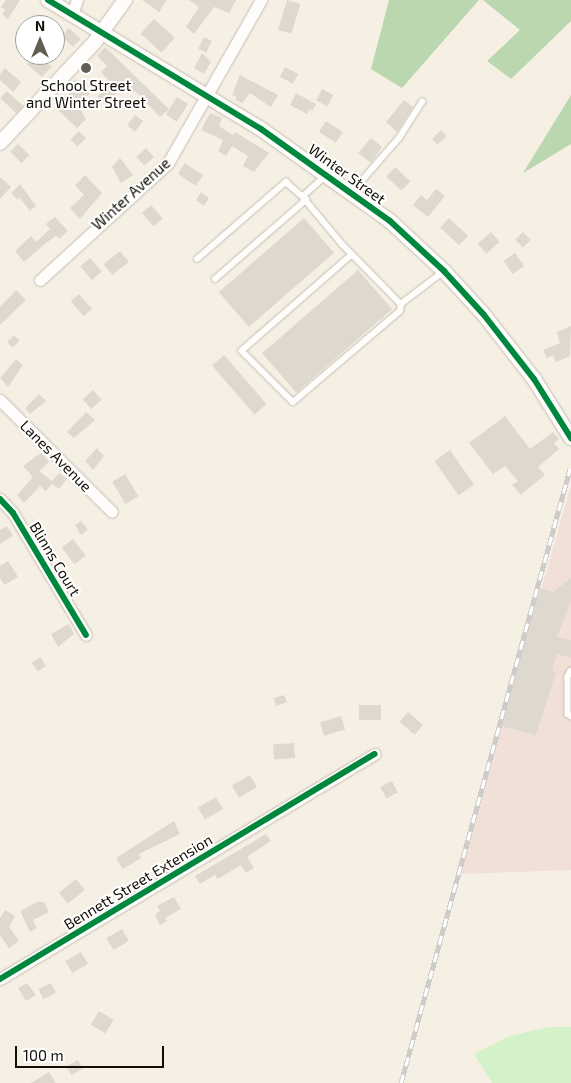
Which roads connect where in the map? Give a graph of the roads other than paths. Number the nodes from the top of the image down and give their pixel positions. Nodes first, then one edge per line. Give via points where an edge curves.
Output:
1 (48, 0) edge
2 (77, 0) edge
3 (125, 0) edge
4 (261, 0) edge
5 (72, 15) junction
6 (104, 32) junction
7 (206, 97) junction
8 (422, 102) dead end
9 (0, 143) edge
10 (327, 174) junction
11 (352, 192) junction
12 (304, 199) junction
13 (352, 255) junction
14 (198, 259) dead end
15 (444, 271) junction
16 (215, 279) dead end
17 (40, 280) dead end
18 (401, 304) junction
19 (0, 400) edge
20 (571, 438) edge
21 (0, 499) edge
22 (112, 512) dead end
23 (86, 634) dead end
24 (571, 671) edge
25 (571, 716) edge
26 (375, 754) dead end
27 (0, 979) edge

1 - 5 street, Winter Street
2 - 5 street
3 - 6 street
4 - 7 street, Winter Avenue
5 - 6 street, Winter Street
6 - 7 street, Winter Street
6 - 9 street
7 - 10 street, Winter Street
7 - 17 street, Winter Avenue via 165,167
8 - 11 lane via 399,138
10 - 11 street, Winter Street
10 - 12 lane
11 - 15 street, Winter Street
12 - 13 lane
12 - 14 lane via 286,182
12 - 16 lane
13 - 18 lane
13 - 18 lane via 242,350 293,402 400,311
15 - 18 lane
15 - 20 street, Winter Street via 517,357
19 - 22 street, Lanes Avenue
21 - 23 street, Blinns Court via 17,519
24 - 25 lane via 568,677 568,714
26 - 27 street, Bennett Street Extension

